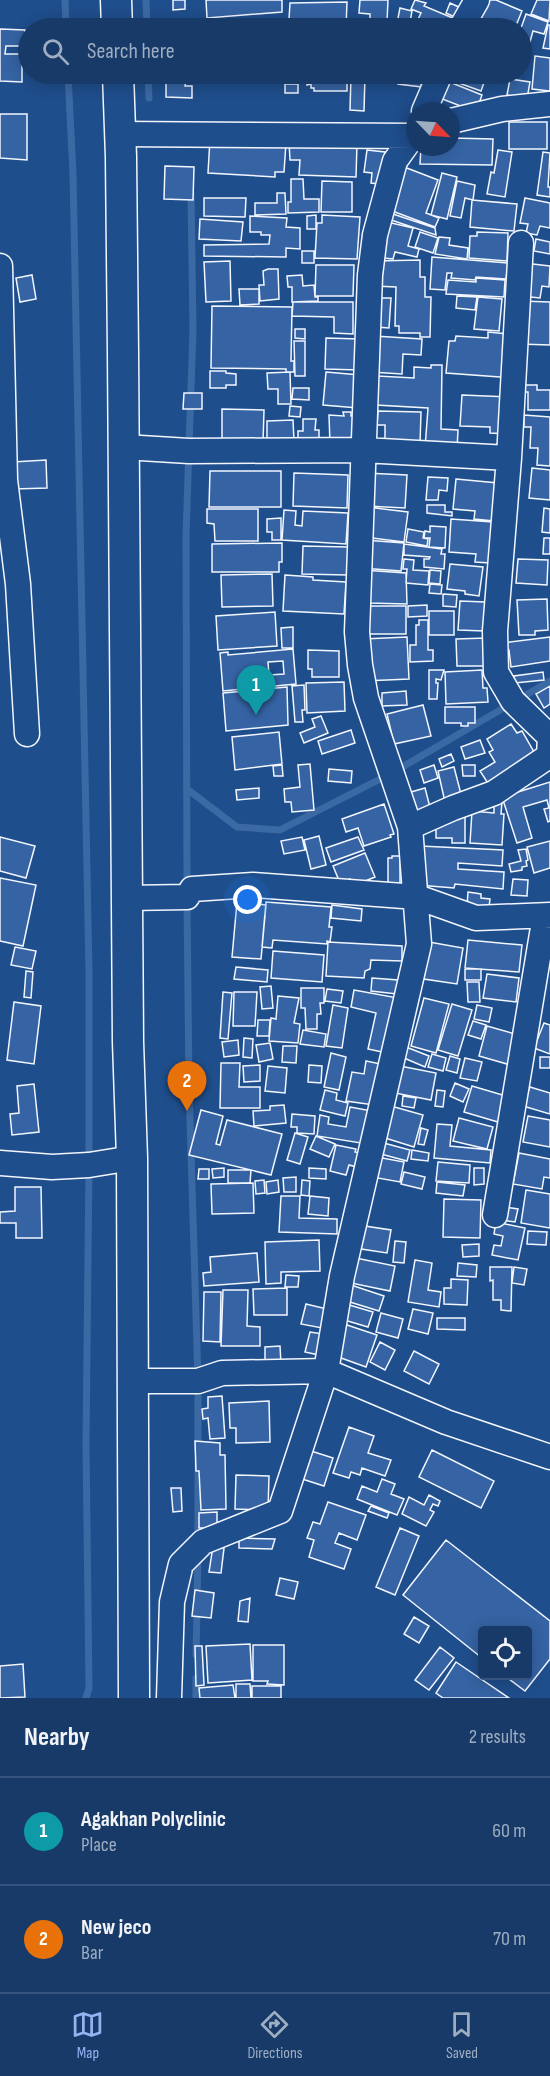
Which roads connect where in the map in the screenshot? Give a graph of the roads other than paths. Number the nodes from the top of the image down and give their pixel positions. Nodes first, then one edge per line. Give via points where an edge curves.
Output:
1 (116, 0) edge
2 (477, 0) edge
3 (117, 18) edge
4 (467, 18) edge
5 (118, 84) edge
6 (436, 84) edge
7 (428, 102) edge
8 (550, 104) edge
9 (460, 119) edge
10 (119, 134) junction
11 (406, 135) edge
12 (406, 145) edge
13 (521, 243) dead end
14 (0, 266) edge
15 (124, 447) junction
16 (363, 450) junction
17 (509, 458) junction
18 (27, 734) dead end
19 (410, 827) junction
20 (417, 897) junction
21 (127, 898) junction
22 (547, 916) edge
23 (132, 1158) junction
24 (0, 1163) edge
25 (495, 1215) dead end
26 (326, 1371) junction
27 (132, 1381) junction
28 (550, 1456) edge
29 (134, 1631) junction
30 (120, 1698) edge
31 (134, 1698) edge
32 (169, 1698) edge

1 - 3 main road
2 - 4 street
5 - 10 main road
6 - 7 street
8 - 9 street
10 - 11 street
10 - 15 main road
12 - 16 street via 394,160 375,235
13 - 17 street
14 - 18 street via 5,480 18,584
15 - 16 street via 189,451
15 - 21 main road
16 - 17 street
16 - 19 street via 357,632 360,665 366,698
17 - 19 street via 495,631 496,672 513,701 550,737 549,756 494,793
19 - 20 street
20 - 21 street via 253,885 192,889 188,897
20 - 22 street via 476,918
20 - 26 street via 419,944 342,1276
21 - 23 main road
22 - 25 street
23 - 24 street via 52,1167
23 - 27 main road
26 - 27 street via 222,1373 198,1381
26 - 28 street via 446,1422
26 - 32 street via 280,1511 203,1542 181,1564 172,1602
27 - 29 main road
29 - 30 main road
29 - 31 main road

